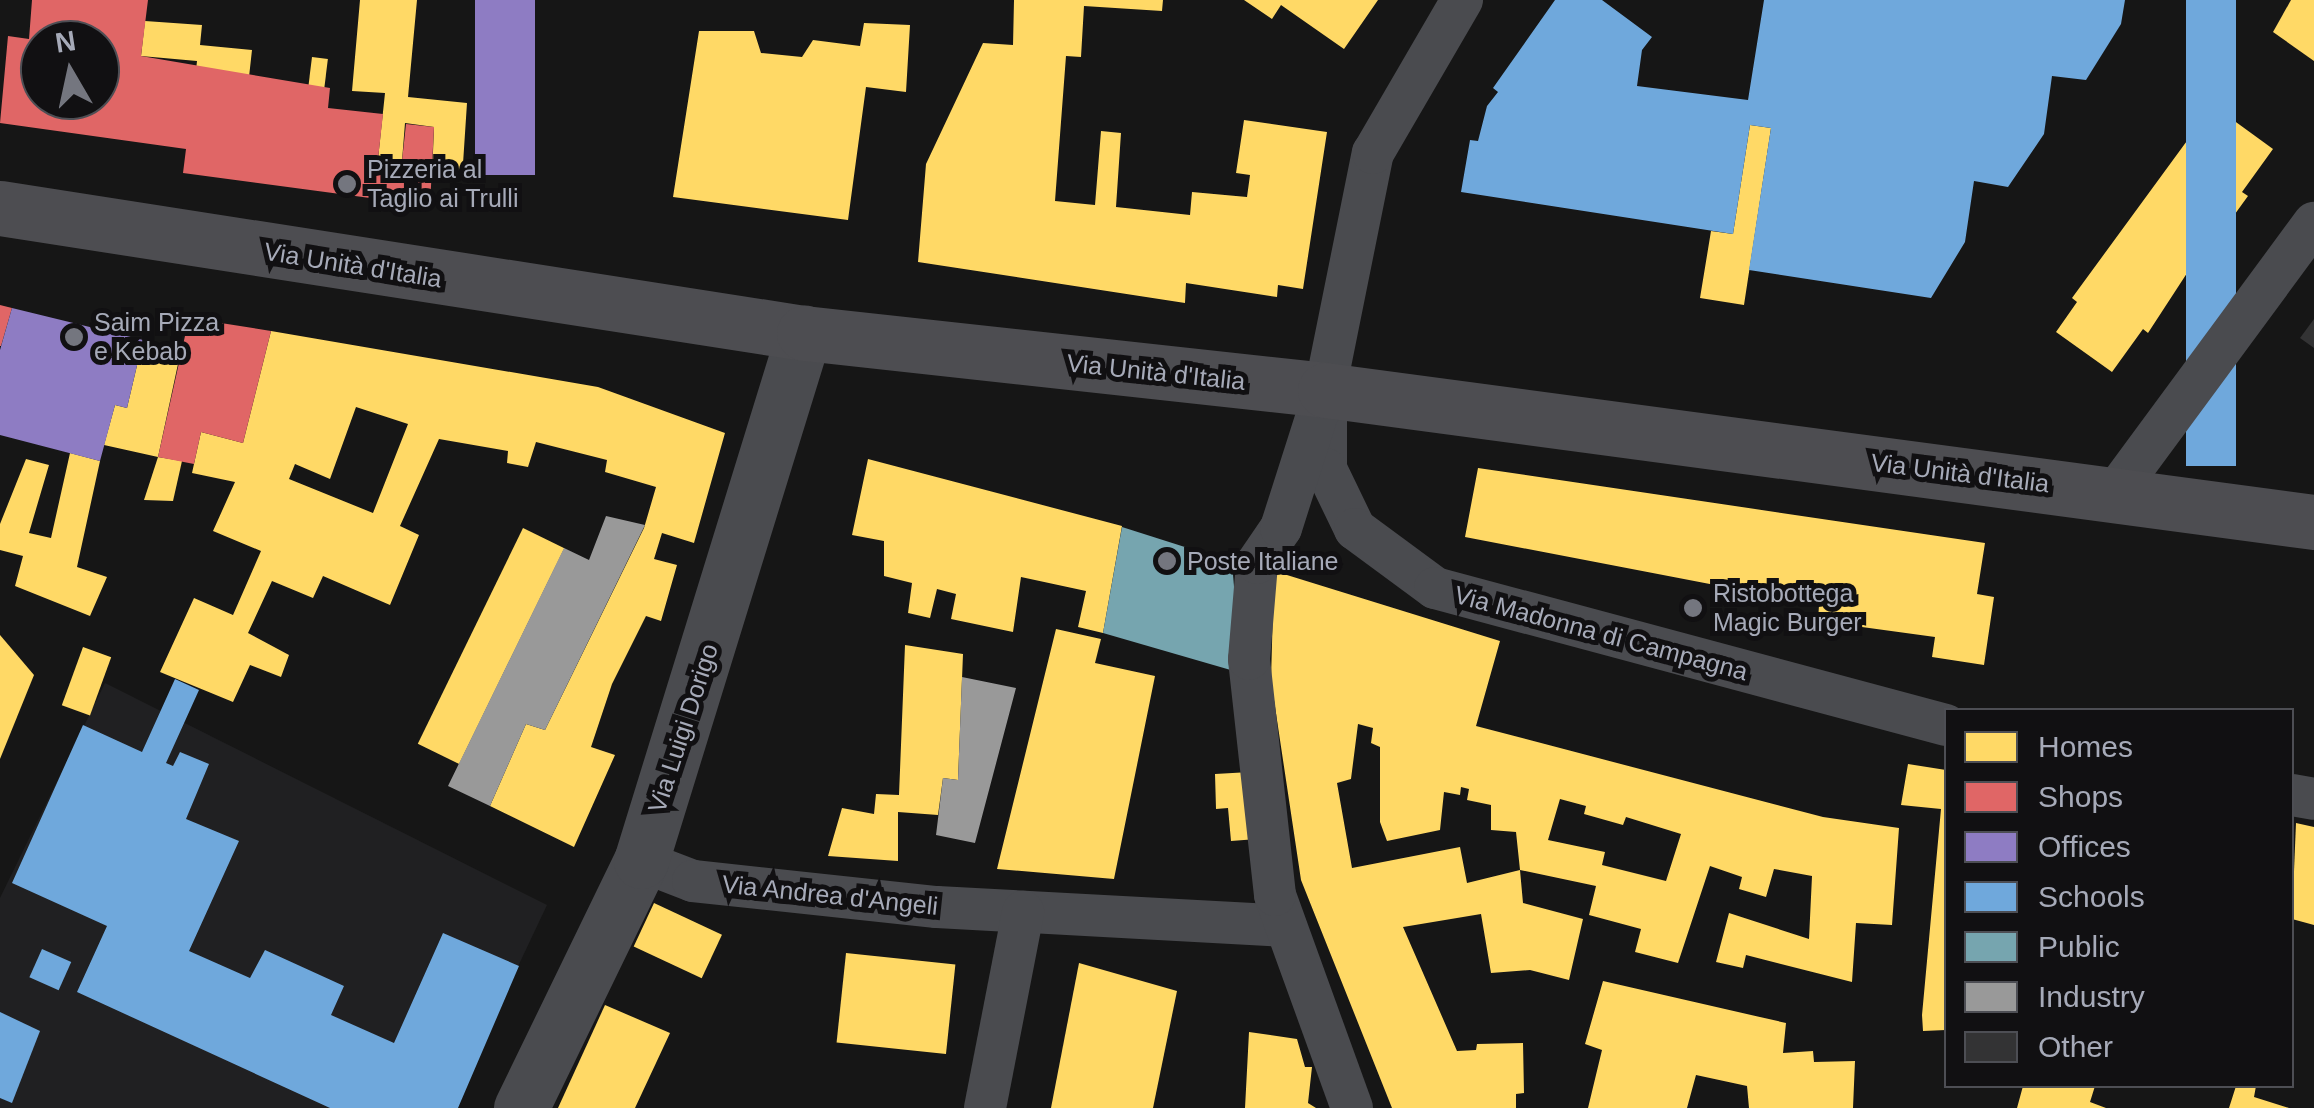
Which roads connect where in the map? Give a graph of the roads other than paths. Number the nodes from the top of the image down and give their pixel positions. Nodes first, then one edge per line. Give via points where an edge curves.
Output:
1 (1462, 0) edge
2 (0, 208) edge
3 (2314, 223) edge
4 (804, 333) junction
5 (1325, 390) junction
6 (2114, 494) junction
7 (2314, 522) edge
8 (1944, 724) edge
9 (640, 861) junction
10 (1024, 912) junction
11 (1284, 926) junction
12 (521, 1108) edge
13 (986, 1108) edge
14 (1352, 1108) edge

1 - 5 street via 1373,153
2 - 4 main road, Via Unità d'Italia
3 - 6 street
4 - 5 main road, Via Unità d'Italia
4 - 9 street, Via Luigi Dorigo
5 - 6 main road, Via Unità d'Italia
5 - 8 street, Via Madonna di Campagna via 1326,469 1355,529 1435,588
5 - 11 street via 1280,528 1257,556 1251,640 1275,895
6 - 7 main road, Via Unità d'Italia
9 - 10 street, Via Andrea d'Angeli via 693,881
9 - 12 street, Via Luigi Dorigo
10 - 11 street, Via Andrea d'Angeli
10 - 13 street
11 - 14 street

